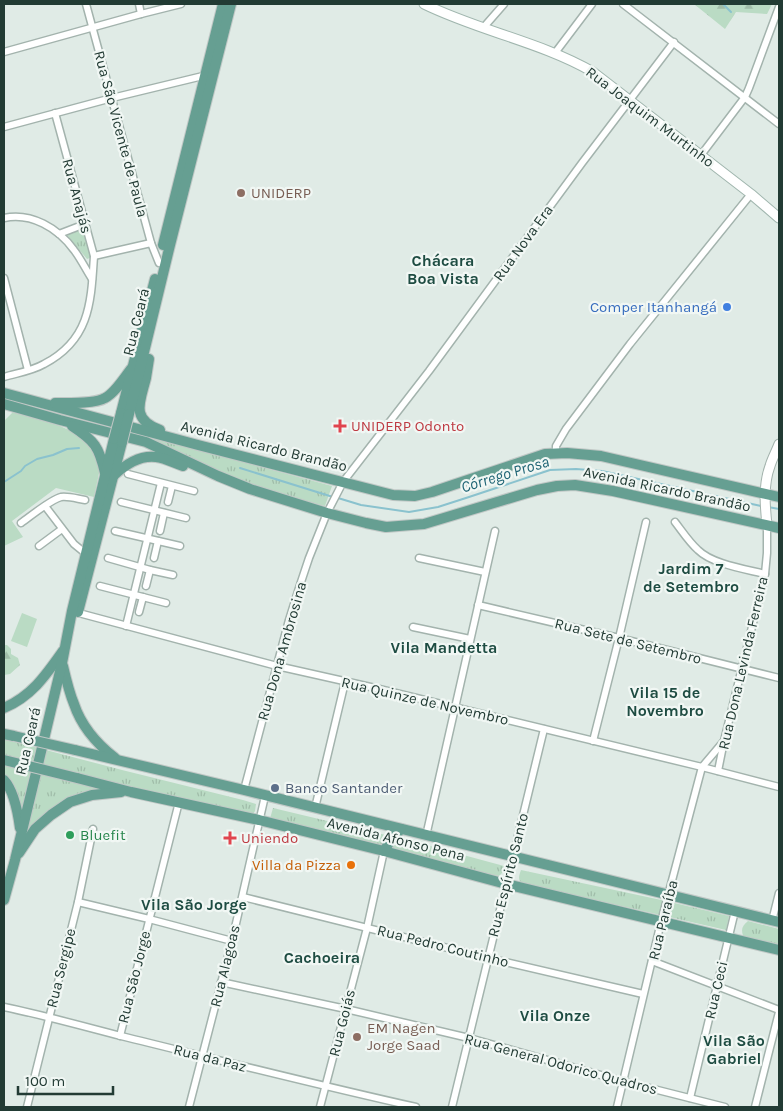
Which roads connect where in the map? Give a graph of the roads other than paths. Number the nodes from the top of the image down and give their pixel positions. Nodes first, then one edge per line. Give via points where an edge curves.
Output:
1 (86, 4) edge
2 (138, 4) edge
3 (181, 4) edge
4 (223, 4) edge
5 (231, 4) edge
6 (424, 4) edge
7 (504, 4) edge
8 (592, 4) edge
9 (623, 4) edge
10 (630, 6) edge
11 (779, 7) edge
12 (141, 14) junction
13 (92, 28) junction
14 (483, 28) junction
15 (674, 42) junction
16 (4, 52) edge
17 (555, 53) junction
18 (209, 75) junction
19 (744, 97) junction
20 (112, 98) junction
21 (630, 100) junction
22 (55, 113) junction
23 (779, 124) edge
24 (4, 127) edge
25 (701, 155) junction
26 (751, 194) junction
27 (4, 218) edge
28 (779, 218) edge
29 (85, 224) junction
30 (59, 234) junction
31 (151, 243) junction
32 (94, 256) junction
33 (159, 263) junction
34 (4, 278) edge
35 (92, 279) junction
36 (150, 329) junction
37 (133, 366) junction
38 (28, 370) junction
39 (4, 377) edge
40 (4, 393) edge
41 (4, 404) edge
42 (44, 404) junction
43 (125, 413) junction
44 (60, 420) junction
45 (779, 444) edge
46 (198, 445) junction
47 (556, 454) junction
48 (128, 474) dead end
49 (110, 475) junction
50 (218, 476) junction
51 (161, 483) junction
52 (172, 486) junction
53 (341, 486) junction
54 (194, 491) dead end
55 (779, 496) edge
56 (765, 497) junction
57 (85, 500) dead end
58 (121, 502) dead end
59 (168, 502) dead end
60 (45, 506) junction
61 (154, 510) junction
62 (329, 511) junction
63 (164, 513) junction
64 (186, 518) dead end
65 (646, 522) dead end
66 (675, 522) dead end
67 (21, 523) dead end
68 (767, 523) junction
69 (779, 528) edge
70 (62, 529) junction
71 (115, 531) dead end
72 (160, 531) dead end
73 (495, 531) dead end
74 (148, 539) junction
75 (158, 542) junction
76 (39, 546) dead end
77 (180, 546) dead end
78 (85, 553) junction
79 (108, 558) dead end
80 (154, 558) dead end
81 (419, 558) dead end
82 (140, 567) junction
83 (150, 570) junction
84 (485, 572) junction
85 (764, 574) junction
86 (173, 575) dead end
87 (100, 586) dead end
88 (146, 586) dead end
89 (133, 594) junction
90 (143, 597) junction
91 (166, 603) dead end
92 (478, 605) junction
93 (75, 612) junction
94 (139, 612) dead end
95 (126, 626) junction
96 (413, 627) dead end
97 (619, 638) junction
98 (470, 639) junction
99 (66, 646) junction
100 (62, 663) junction
101 (277, 666) junction
102 (741, 669) junction
103 (779, 678) edge
104 (345, 682) junction
105 (4, 708) edge
106 (455, 708) junction
107 (544, 729) junction
108 (9, 735) edge
109 (593, 741) junction
110 (724, 741) junction
111 (4, 760) edge
112 (117, 760) junction
113 (702, 767) junction
114 (718, 771) junction
115 (4, 780) edge
116 (779, 787) edge
117 (244, 790) junction
118 (131, 792) junction
119 (265, 796) junction
120 (179, 802) junction
121 (315, 808) junction
122 (259, 820) junction
123 (93, 829) dead end
124 (401, 829) junction
125 (21, 832) junction
126 (426, 836) junction
127 (384, 851) junction
128 (513, 856) junction
129 (15, 860) junction
130 (506, 884) junction
131 (779, 893) edge
132 (4, 895) edge
133 (669, 896) junction
134 (243, 897) junction
135 (78, 902) junction
136 (735, 911) junction
137 (149, 919) junction
138 (661, 922) junction
139 (775, 922) edge
140 (366, 928) junction
141 (728, 938) junction
142 (232, 941) junction
143 (779, 950) edge
144 (488, 958) junction
145 (652, 961) junction
146 (221, 982) junction
147 (718, 986) junction
148 (644, 994) junction
149 (4, 1007) edge
150 (346, 1009) junction
151 (779, 1011) edge
152 (49, 1017) junction
153 (120, 1036) junction
154 (469, 1038) junction
155 (202, 1056) junction
156 (622, 1081) junction
157 (326, 1087) junction
158 (690, 1098) junction
159 (27, 1107) edge
160 (189, 1107) edge
161 (320, 1107) edge
162 (416, 1107) edge
163 (452, 1107) edge
164 (617, 1107) edge
165 (725, 1107) edge
166 (756, 1107) edge

1 - 13 street, Rua São Vicente de Paula
2 - 12 street
3 - 12 street
4 - 18 main road, Rua Ceará
5 - 18 main road, Rua Ceará
6 - 14 main road, Rua Joaquim Murtinho
7 - 14 street
8 - 17 street
9 - 10 street
10 - 15 street
11 - 19 street
12 - 13 street
13 - 16 street
13 - 20 street, Rua São Vicente de Paula
14 - 17 main road, Rua Joaquim Murtinho
15 - 19 street
15 - 21 street, Rua Nova Era
17 - 21 main road, Rua Joaquim Murtinho via 593,72
18 - 20 street
18 - 33 main road, Rua Ceará
18 - 36 main road, Rua Ceará
19 - 23 street
19 - 25 street
20 - 22 street
20 - 31 street, Rua São Vicente de Paula
21 - 25 main road, Rua Joaquim Murtinho
21 - 53 street, Rua Nova Era
22 - 24 street
22 - 29 street, Rua Anajás
25 - 26 main road, Rua Joaquim Murtinho
26 - 28 main road, Rua Joaquim Murtinho
26 - 47 street via 566,429 556,446
27 - 30 street via 31,218
29 - 30 street
29 - 32 street, Rua Anajás
30 - 35 street via 74,250
31 - 32 street
31 - 33 street, Rua São Vicente de Paula
32 - 35 street, Rua Anajás
33 - 37 main road, Rua Ceará
34 - 38 street
35 - 38 street, Rua Anajás via 88,310 73,342 43,365
36 - 43 main road, Rua Ceará
36 - 46 main road via 149,360 139,412 146,423 156,429
37 - 42 main road via 105,399
37 - 43 main road, Rua Ceará
38 - 39 street, Rua Anajás
40 - 42 main road, Avenida Ricardo Brandão
41 - 44 main road, Avenida Ricardo Brandão
42 - 46 main road, Avenida Ricardo Brandão
43 - 49 main road, Rua Ceará, bridge
44 - 49 main road via 94,444
44 - 50 main road, Avenida Ricardo Brandão via 146,442
45 - 56 main road via 767,474
46 - 53 main road, Avenida Ricardo Brandão
47 - 53 main road, Avenida Ricardo Brandão via 545,454 415,496
47 - 56 main road, Avenida Ricardo Brandão via 601,456
48 - 51 street
49 - 50 main road via 137,459 156,457
49 - 78 main road, Rua Ceará
49 - 93 main road, Rua Ceará
50 - 62 main road, Avenida Ricardo Brandão via 250,489
51 - 52 street
51 - 61 street
52 - 54 street
52 - 59 street
53 - 62 street, Rua Nova Era
55 - 56 main road, Avenida Ricardo Brandão
56 - 68 main road
57 - 60 street via 60,498
58 - 61 street
60 - 67 street
60 - 70 street
61 - 63 street
61 - 74 street
62 - 68 main road, Avenida Ricardo Brandão via 386,527 424,524 537,490 575,485
62 - 101 street, Rua Dona Ambrosina via 309,558
63 - 64 street
63 - 72 street
65 - 97 street
66 - 85 street via 708,558
68 - 69 main road, Avenida Ricardo Brandão
68 - 85 street, Rua Dona Levinda Ferreira
70 - 76 street
70 - 78 street
71 - 74 street
73 - 84 street
74 - 75 street
74 - 82 street
75 - 77 street
75 - 80 street
78 - 93 main road, Rua Ceará
79 - 82 street
81 - 84 street
82 - 83 street
82 - 89 street
83 - 86 street
83 - 88 street
84 - 92 street
85 - 102 street, Rua Dona Levinda Ferreira
87 - 89 street
89 - 90 street
89 - 95 street
90 - 91 street
90 - 94 street
92 - 97 street, Rua Sete de Setembro
92 - 98 street
93 - 95 street, Rua Quinze de Novembro
93 - 99 main road, Rua Ceará
95 - 101 street, Rua Quinze de Novembro
96 - 98 street
97 - 102 street, Rua Sete de Setembro
97 - 109 street
98 - 106 street
99 - 100 main road, Rua Ceará
99 - 105 main road via 43,680 32,691
100 - 112 main road via 78,715
100 - 125 main road, Rua Ceará
101 - 104 street, Rua Quinze de Novembro
101 - 117 street, Rua Dona Ambrosina
102 - 103 street, Rua Sete de Setembro
102 - 110 street, Rua Dona Levinda Ferreira
104 - 106 street, Rua Quinze de Novembro
104 - 121 street
106 - 107 street, Rua Quinze de Novembro
106 - 126 street
107 - 109 street, Rua Quinze de Novembro
107 - 128 street, Rua Espírito Santo
108 - 112 main road, Avenida Afonso Pena, bridge
109 - 113 street, Rua Quinze de Novembro
110 - 113 street, Rua Paraíba
110 - 114 street, Rua Dona Levinda Ferreira
111 - 118 main road, Avenida Afonso Pena, bridge
112 - 117 main road, Avenida Afonso Pena
113 - 114 street, Rua Quinze de Novembro
113 - 133 street, Rua Paraíba
114 - 116 street, Rua Quinze de Novembro
115 - 125 main road via 16,804
117 - 119 main road, Avenida Afonso Pena
118 - 120 main road, Avenida Afonso Pena
118 - 129 main road via 92,795 70,802 35,829
119 - 121 main road, Avenida Afonso Pena
119 - 122 street, Rua Alagoas
120 - 122 main road, Avenida Afonso Pena
120 - 137 street, Rua São Jorge
121 - 124 main road, Avenida Afonso Pena
122 - 127 main road, Avenida Afonso Pena
122 - 134 street, Rua Alagoas
123 - 135 street, Rua Sergipe
124 - 126 main road, Avenida Afonso Pena
124 - 127 main road
125 - 129 main road, Rua Ceará
126 - 128 main road, Avenida Afonso Pena
127 - 130 main road, Avenida Afonso Pena
127 - 140 street, Rua Goiás
128 - 130 street, Rua Espírito Santo
128 - 133 main road, Avenida Afonso Pena
129 - 132 main road, Rua Ceará
130 - 138 main road, Avenida Afonso Pena
130 - 144 street, Rua Espírito Santo
131 - 139 street
133 - 136 main road, Avenida Afonso Pena
133 - 138 street, Rua Paraíba
134 - 140 street, Rua Pedro Coutinho
134 - 142 street, Rua Alagoas
135 - 137 street
135 - 152 street, Rua Sergipe
136 - 139 main road, Avenida Afonso Pena
136 - 141 street, Rua Ceci
137 - 142 street
137 - 153 street, Rua São Jorge
138 - 141 main road, Avenida Afonso Pena
138 - 145 street, Rua Paraíba
140 - 144 street, Rua Pedro Coutinho
140 - 150 street, Rua Goiás
141 - 143 main road, Avenida Afonso Pena
141 - 147 street, Rua Ceci
142 - 146 street, Rua Alagoas
144 - 148 street, Rua Pedro Coutinho
144 - 154 street, Rua Espírito Santo
145 - 147 street
145 - 148 street, Rua Paraíba
146 - 150 street, Rua General Odorico Quadros
146 - 155 street, Rua Alagoas
147 - 151 street
147 - 158 street, Rua Ceci
148 - 156 street, Rua Paraíba
149 - 152 street, Rua da Paz
150 - 154 street, Rua General Odorico Quadros
150 - 157 street, Rua Goiás
151 - 166 street
152 - 153 street, Rua da Paz
152 - 159 street, Rua Sergipe
153 - 155 street, Rua da Paz
154 - 156 street, Rua General Odorico Quadros
154 - 163 street, Rua Espírito Santo
155 - 157 street, Rua da Paz
155 - 160 street, Rua Alagoas
156 - 158 street, Rua General Odorico Quadros
156 - 164 street, Rua Paraíba
157 - 161 street, Rua Goiás
157 - 162 street, Rua da Paz
158 - 165 street, Rua General Odorico Quadros

